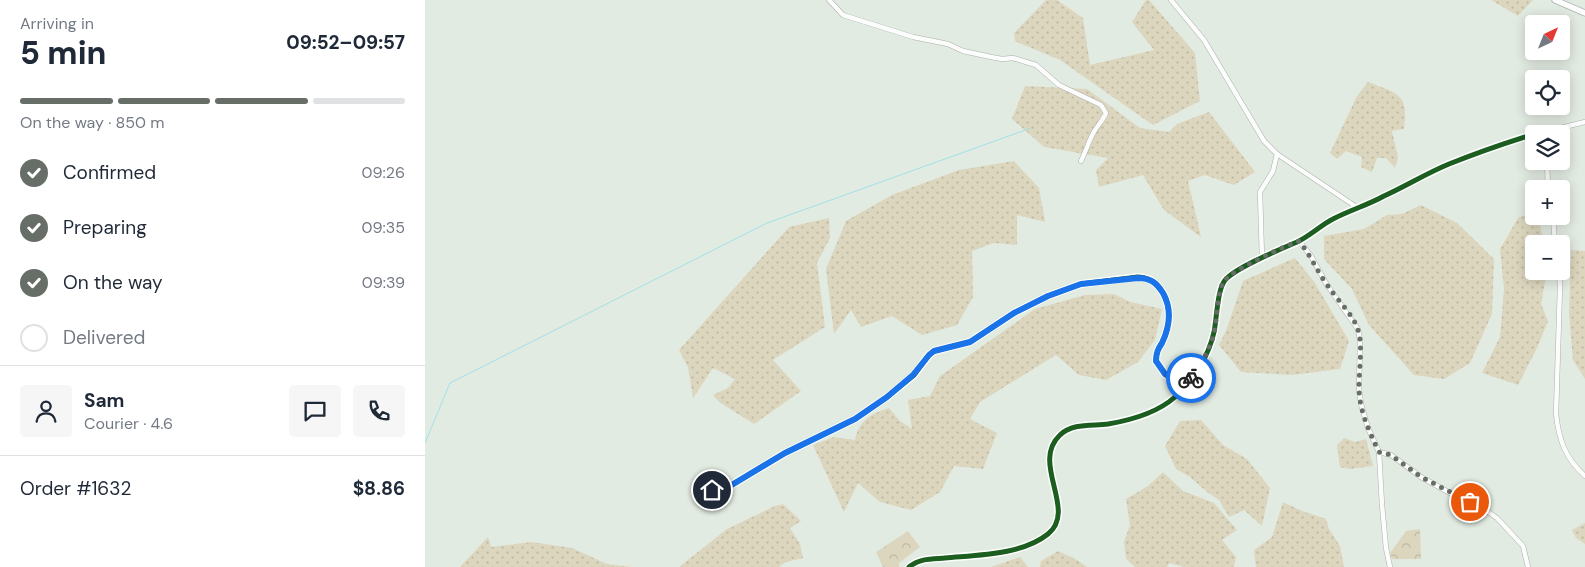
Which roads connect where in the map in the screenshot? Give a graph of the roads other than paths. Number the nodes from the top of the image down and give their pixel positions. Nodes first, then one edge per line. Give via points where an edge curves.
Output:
1 (829, 0) edge
2 (1171, 0) edge
3 (1555, 0) edge
4 (1585, 13) edge
5 (1585, 122) edge
6 (1570, 126) edge
7 (1525, 137) edge
8 (1277, 154) junction
9 (1081, 160) dead end
10 (1358, 208) junction
11 (1299, 241) junction
12 (1263, 258) junction
13 (1560, 280) edge
14 (1185, 387) junction
15 (1379, 452) junction
16 (1585, 476) edge
17 (712, 490) dead end
18 (909, 567) edge
19 (1390, 567) edge
20 (1528, 567) edge

1 - 9 street via 843,15 913,37 991,57 1013,58 1036,66 1059,85 1101,105 1106,113
2 - 8 street via 1204,40 1264,141
3 - 4 street
5 - 6 street
7 - 10 street via 1448,164
8 - 10 street
8 - 12 street via 1273,171 1260,192
10 - 11 street via 1332,219
11 - 12 street
11 - 15 street via 1358,329 1361,404
12 - 14 street via 1225,280 1219,291 1218,310 1207,354
13 - 16 street via 1556,414 1563,449
14 - 17 street via 1165,374 1156,361 1157,350 1167,330 1169,307 1154,281 1138,278 1081,284 1014,313 970,342 934,351 913,375 855,419 785,453 730,486
14 - 18 street via 1166,405 1154,411 1122,421 1069,428 1060,434 1051,444 1049,465 1059,520 1042,539 1016,549 921,560
15 - 19 street
15 - 20 street via 1391,455 1421,477 1497,518 1523,546

